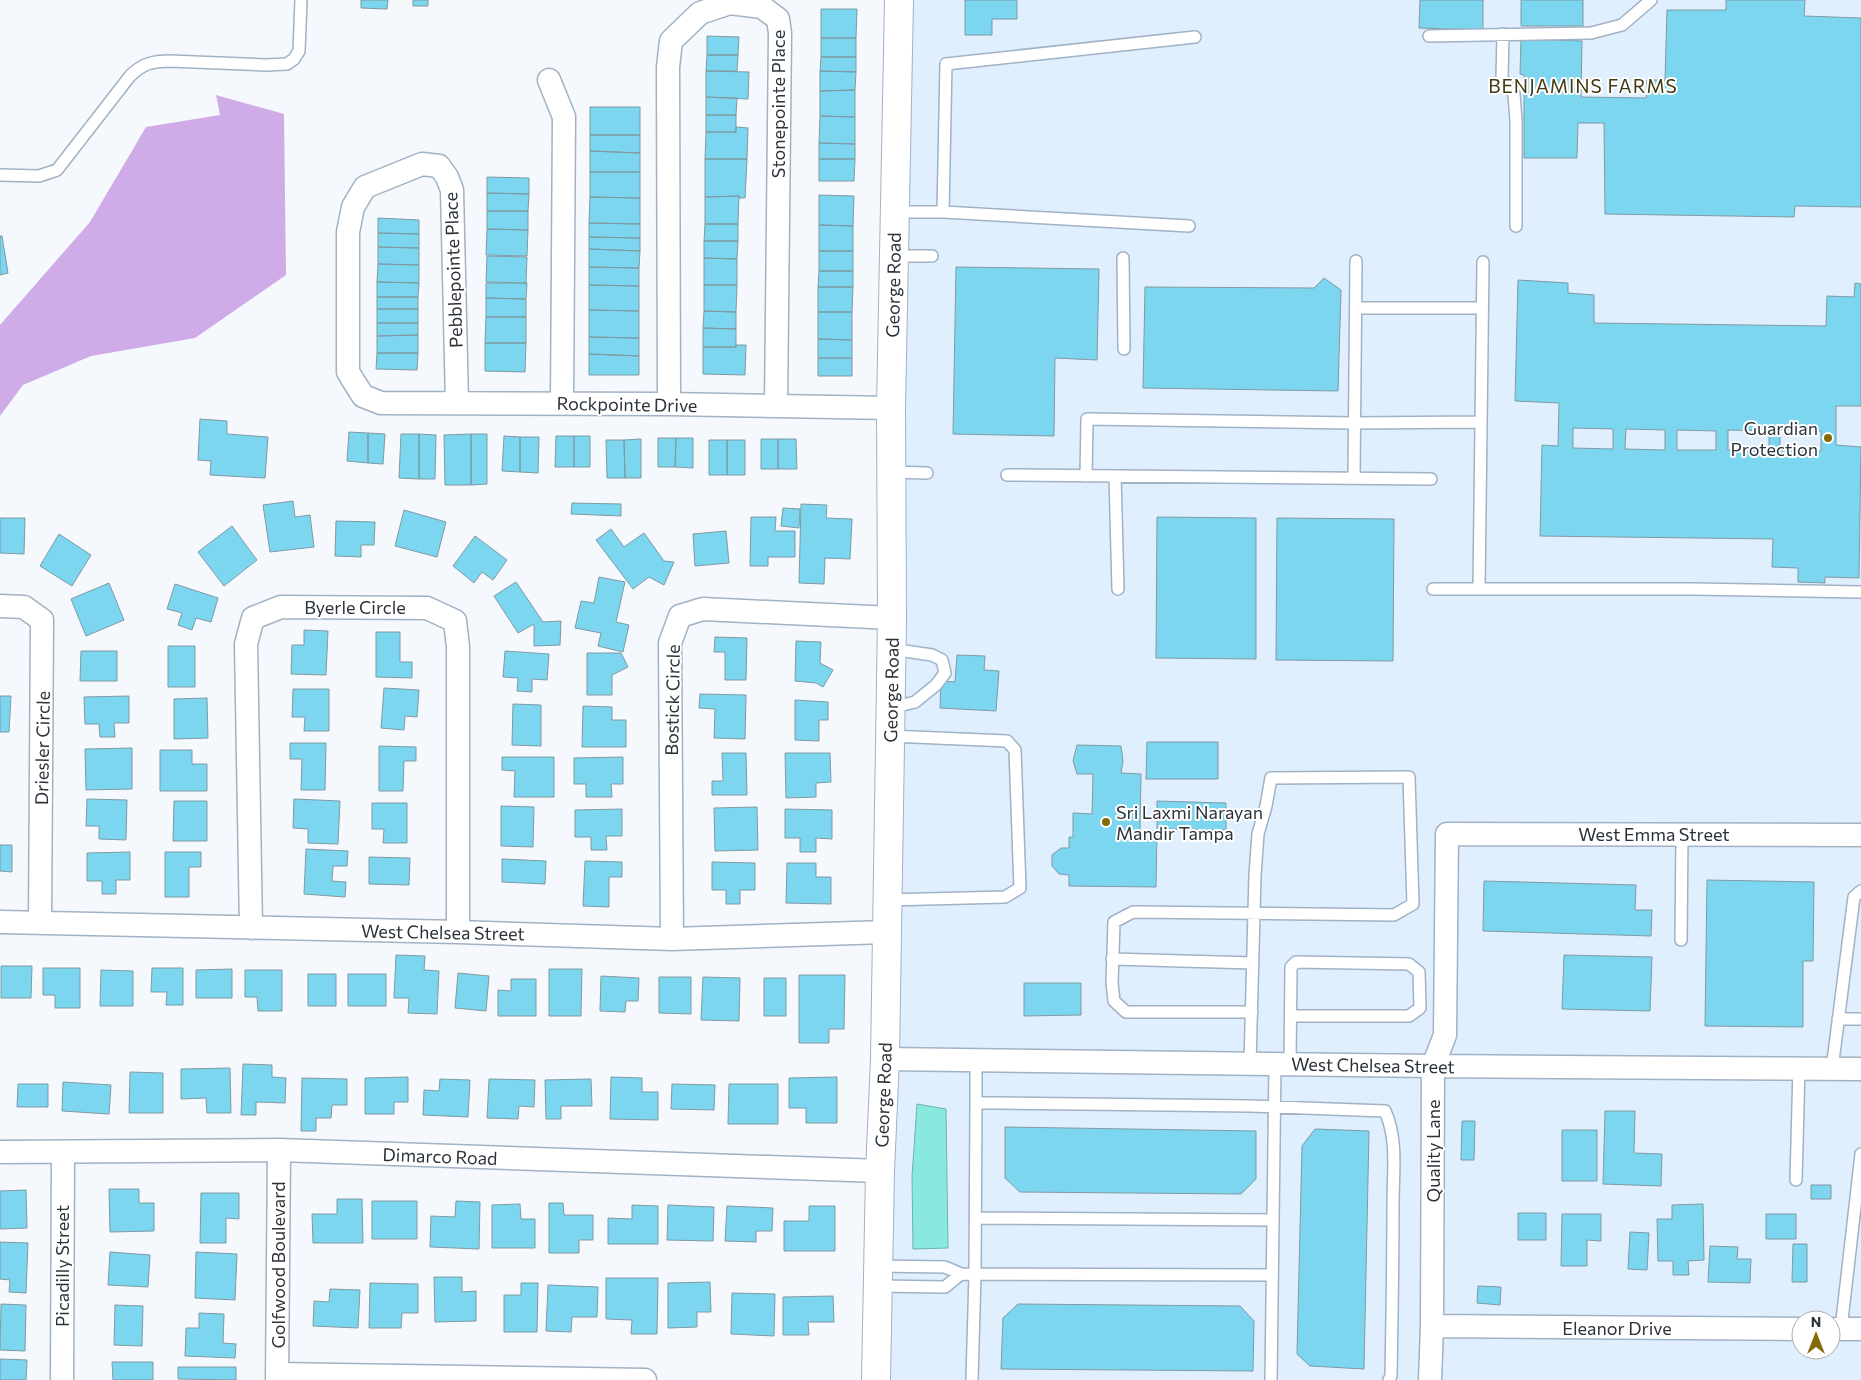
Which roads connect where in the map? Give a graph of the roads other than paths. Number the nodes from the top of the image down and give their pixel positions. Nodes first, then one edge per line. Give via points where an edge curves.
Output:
1 (301, 0) edge
2 (899, 0) edge
3 (1651, 0) edge
4 (1503, 34) junction
5 (1429, 36) dead end
6 (1195, 37) dead end
7 (548, 80) dead end
8 (0, 176) edge
9 (894, 212) junction
10 (943, 212) junction
11 (1189, 226) dead end
12 (1516, 226) dead end
13 (894, 256) junction
14 (932, 256) dead end
15 (1123, 258) dead end
16 (1356, 261) dead end
17 (1483, 262) dead end
18 (1356, 308) junction
19 (1482, 308) junction
20 (1124, 349) dead end
21 (364, 396) joint
22 (457, 403) junction
23 (562, 403) junction
24 (669, 404) junction
25 (776, 406) junction
26 (891, 408) junction
27 (1480, 422) junction
28 (1354, 423) junction
29 (891, 472) junction
30 (927, 472) dead end
31 (1007, 475) dead end
32 (1086, 476) junction
33 (1115, 476) junction
34 (1354, 478) junction
35 (1431, 479) dead end
36 (1118, 589) dead end
37 (1433, 589) dead end
38 (1479, 589) junction
39 (1861, 592) edge
40 (0, 606) edge
41 (892, 618) junction
42 (891, 649) junction
43 (890, 708) junction
44 (890, 736) junction
45 (1447, 834) joint
46 (1682, 834) junction
47 (1861, 835) edge
48 (1861, 891) edge
49 (887, 900) junction
50 (1254, 914) junction
51 (0, 922) edge
52 (40, 923) junction
53 (252, 928) junction
54 (458, 932) junction
55 (886, 932) junction
56 (672, 939) junction
57 (1681, 940) dead end
58 (1112, 960) junction
59 (1253, 962) junction
60 (1252, 1012) junction
61 (1291, 1016) junction
62 (1838, 1019) junction
63 (1861, 1019) edge
64 (885, 1059) junction
65 (976, 1060) junction
66 (1250, 1064) junction
67 (1283, 1064) junction
68 (1434, 1066) junction
69 (1799, 1069) junction
70 (1832, 1069) junction
71 (1861, 1069) edge
72 (976, 1104) junction
73 (1274, 1106) junction
74 (279, 1150) junction
75 (0, 1152) edge
76 (63, 1152) junction
77 (1861, 1154) edge
78 (880, 1171) junction
79 (1796, 1180) dead end
80 (976, 1218) junction
81 (1272, 1220) junction
82 (961, 1274) junction
83 (975, 1274) junction
84 (1272, 1275) junction
85 (878, 1276) junction
86 (1432, 1326) junction
87 (1791, 1329) edge
88 (1844, 1329) edge
89 (277, 1377) edge
90 (62, 1380) edge
91 (645, 1380) edge
92 (876, 1380) edge
93 (972, 1380) edge
94 (1271, 1380) edge
95 (1389, 1380) edge
96 (1430, 1380) edge

1 - 8 lane via 299,51 287,64 147,63 130,76 57,170 39,176
2 - 9 street, George Road
3 - 4 lane via 1622,25 1591,33
4 - 5 lane
4 - 12 lane via 1502,78 1514,94 1516,121
6 - 10 lane via 946,64
7 - 23 street via 564,117
9 - 10 lane
9 - 13 street, George Road
10 - 11 lane
13 - 14 lane
13 - 26 street, George Road
15 - 20 lane
16 - 18 lane
17 - 19 lane
18 - 19 lane
18 - 28 lane
19 - 27 lane
21 - 22 street, Rockpointe Drive via 381,403
21 - 22 street, Pebblepointe Place via 348,372 348,232 353,207 365,187 422,164 439,166 452,190
22 - 23 street, Rockpointe Drive
23 - 24 street, Rockpointe Drive
24 - 25 street, Rockpointe Drive
24 - 25 street, Stonepointe Place via 668,67 671,41 700,13 730,3 762,7 778,19 779,26
25 - 26 street, Rockpointe Drive
26 - 29 street, George Road
27 - 28 lane
27 - 38 lane
28 - 32 lane via 1087,419
28 - 34 lane
29 - 30 lane
29 - 41 street, George Road
31 - 32 lane
32 - 33 lane
33 - 34 lane
33 - 36 lane
34 - 35 lane
37 - 38 lane
38 - 39 lane
40 - 52 street, Driesler Circle via 24,607 42,620
41 - 42 street, George Road
41 - 56 street, Bostick Circle via 702,609 680,616 670,643
42 - 43 street, George Road
42 - 43 lane via 932,655 942,660 945,673 915,702
43 - 44 street, George Road
44 - 49 street, George Road
44 - 49 lane via 1007,741 1015,750 1020,888 1004,898
45 - 46 street, West Emma Street
45 - 68 street, Quality Lane via 1446,1035
46 - 47 street, West Emma Street
46 - 57 lane
48 - 62 lane via 1854,897
49 - 55 street, George Road
50 - 50 lane via 1394,915 1413,904 1409,777 1270,778 1258,834
50 - 58 lane via 1133,912 1114,922
50 - 59 lane
51 - 52 street, West Chelsea Street
52 - 53 street, West Chelsea Street
53 - 54 street, West Chelsea Street
53 - 54 street, Byerle Circle via 246,644 253,618 281,607 427,608 455,621 458,647
54 - 56 street, West Chelsea Street
55 - 56 street, West Chelsea Street
55 - 64 street, George Road
58 - 59 lane
58 - 60 lane via 1114,1001 1126,1012
59 - 60 lane
60 - 66 lane
61 - 61 lane via 1291,968 1296,962 1409,964 1419,972 1420,1008 1409,1016
61 - 67 lane
62 - 63 lane
62 - 70 lane
64 - 65 street, West Chelsea Street
64 - 78 street, George Road
65 - 66 street, West Chelsea Street
65 - 72 lane
66 - 67 street, West Chelsea Street
67 - 68 street, West Chelsea Street
67 - 73 lane
68 - 69 street, West Chelsea Street
68 - 86 street, Quality Lane
69 - 70 street, West Chelsea Street
69 - 79 lane
70 - 71 street, West Chelsea Street
72 - 73 lane
72 - 80 lane
73 - 81 lane
73 - 95 lane via 1385,1110 1389,1119 1393,1138
74 - 76 street, Dimarco Road
74 - 78 street, Dimarco Road
74 - 89 street, Golfwood Boulevard
75 - 76 street, Dimarco Road
76 - 90 street, Picadilly Street
77 - 88 lane
78 - 85 street, George Road
80 - 81 lane
80 - 83 lane
81 - 84 lane
82 - 83 lane
82 - 85 lane via 945,1267
82 - 85 lane via 945,1287
83 - 84 lane
83 - 93 lane
84 - 94 lane
85 - 92 street, George Road
86 - 87 street, Eleanor Drive
86 - 96 street, Quality Lane
89 - 91 street

